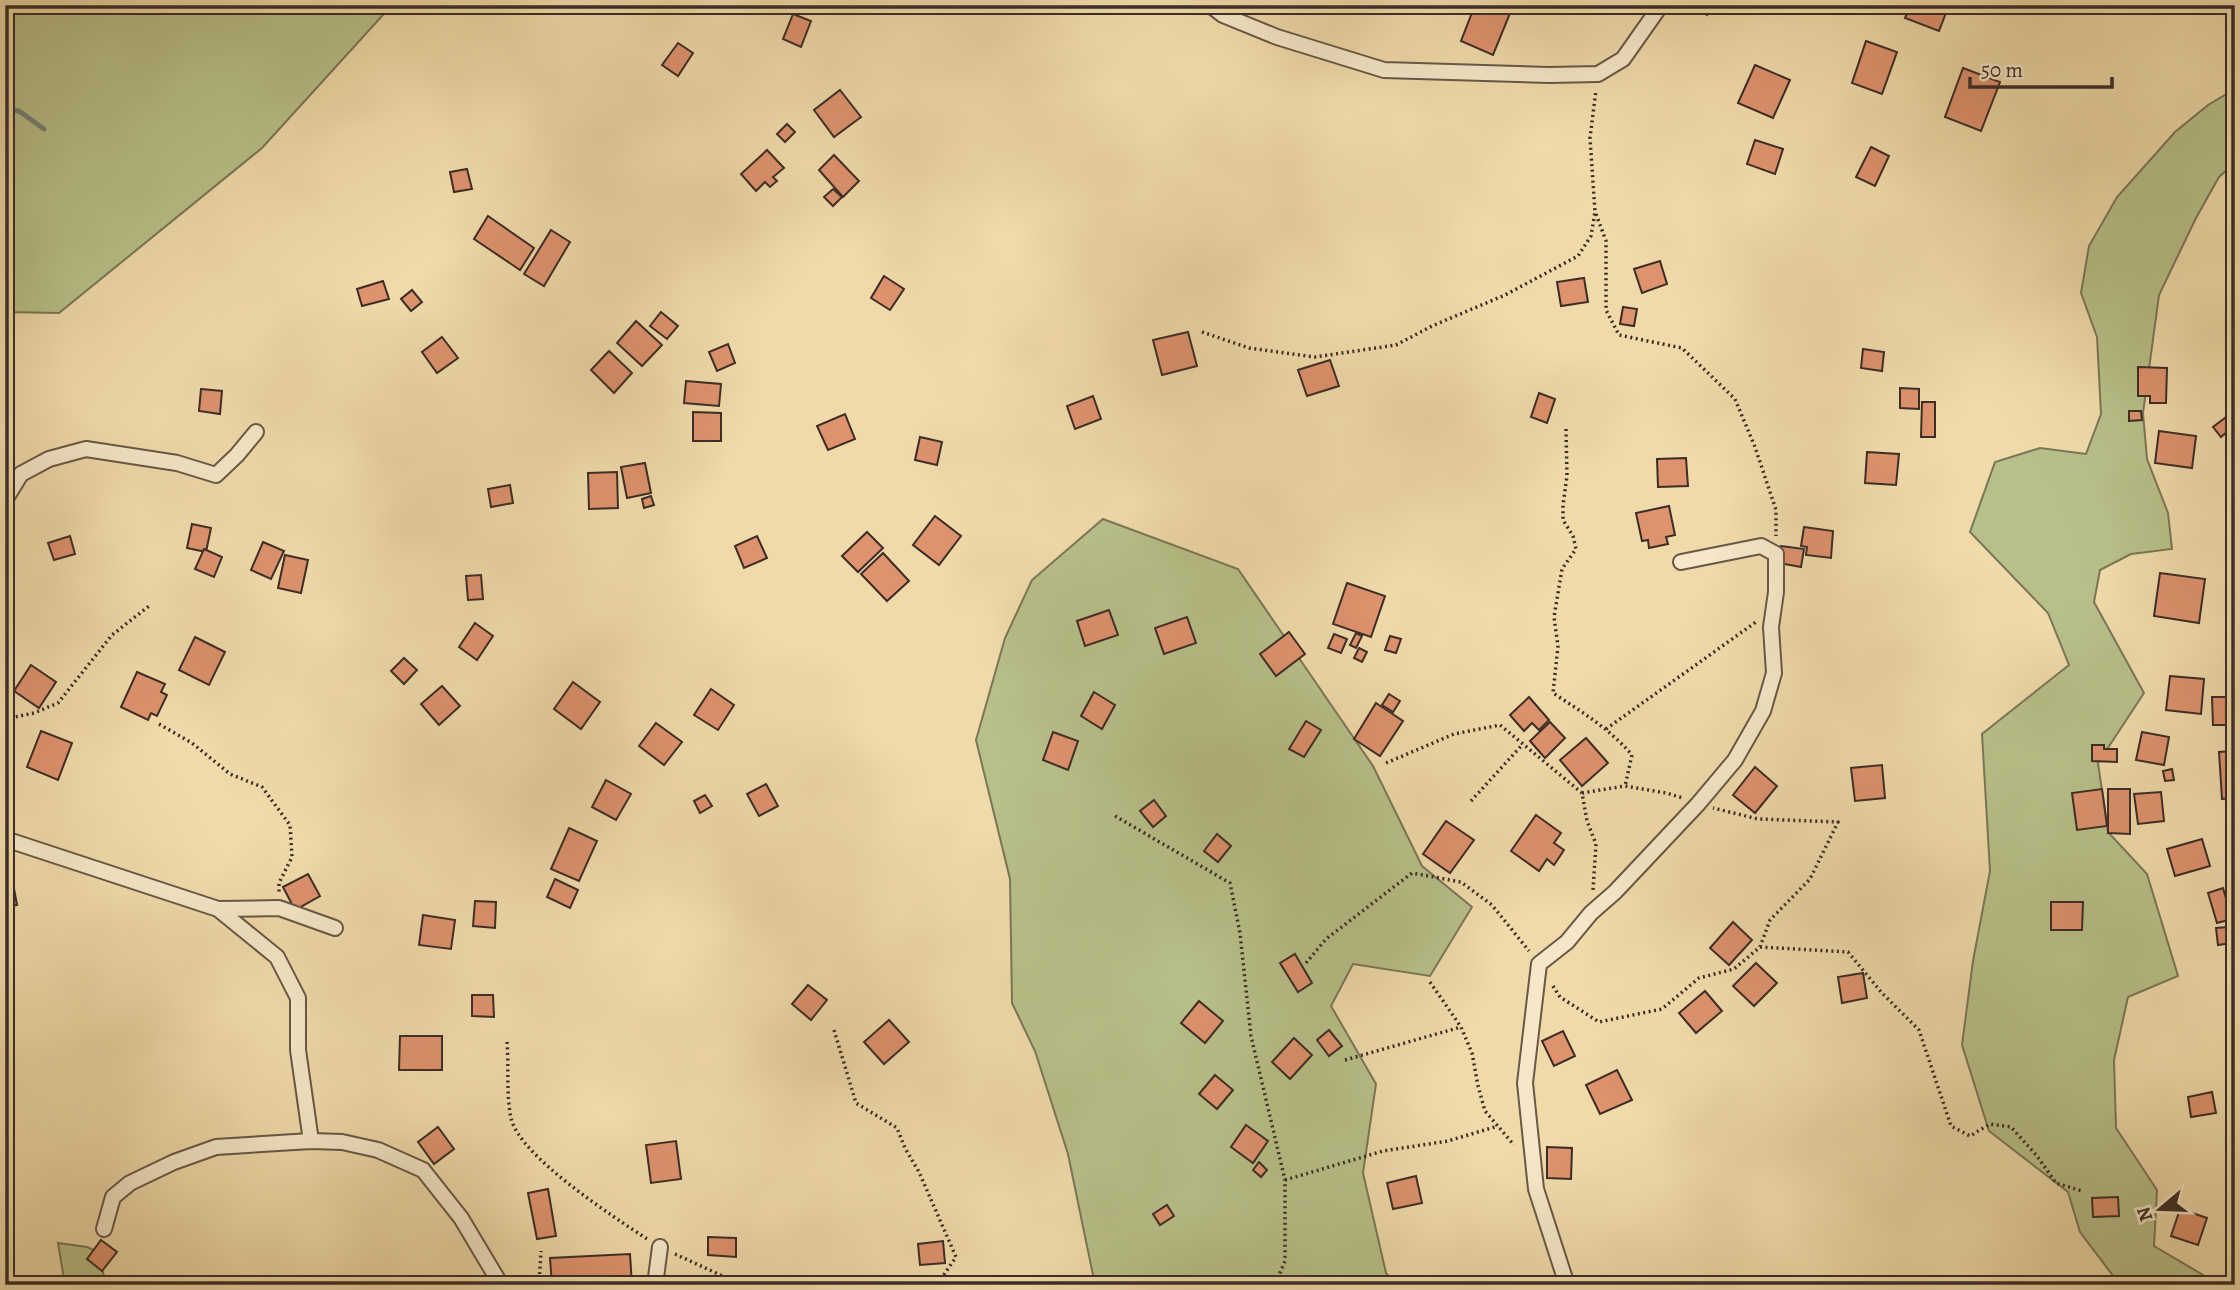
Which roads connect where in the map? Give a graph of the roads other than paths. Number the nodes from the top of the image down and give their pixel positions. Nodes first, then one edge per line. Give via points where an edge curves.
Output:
1 (1210, 5) edge
2 (1661, 5) edge
3 (256, 432) dead end
4 (5, 500) edge
5 (1681, 562) dead end
6 (5, 839) edge
7 (218, 909) junction
8 (335, 928) dead end
9 (311, 1141) junction
10 (104, 1229) dead end
11 (660, 1247) road end
12 (501, 1285) edge
13 (655, 1285) edge
14 (1567, 1285) edge

1 - 2 street via 1276,37 1384,70 1467,74 1598,74 1623,59
3 - 4 street via 216,475 177,463 86,449 49,459 21,474
5 - 14 street via 1761,546 1776,554 1771,627 1774,673 1763,711 1735,760 1567,942 1539,964 1525,1083 1536,1189
6 - 7 street
7 - 8 street via 279,908
7 - 9 street via 277,957 298,998 298,1050
9 - 10 street via 216,1147 174,1162 130,1183 113,1197
9 - 12 street via 378,1150 423,1170 461,1218
11 - 13 street

